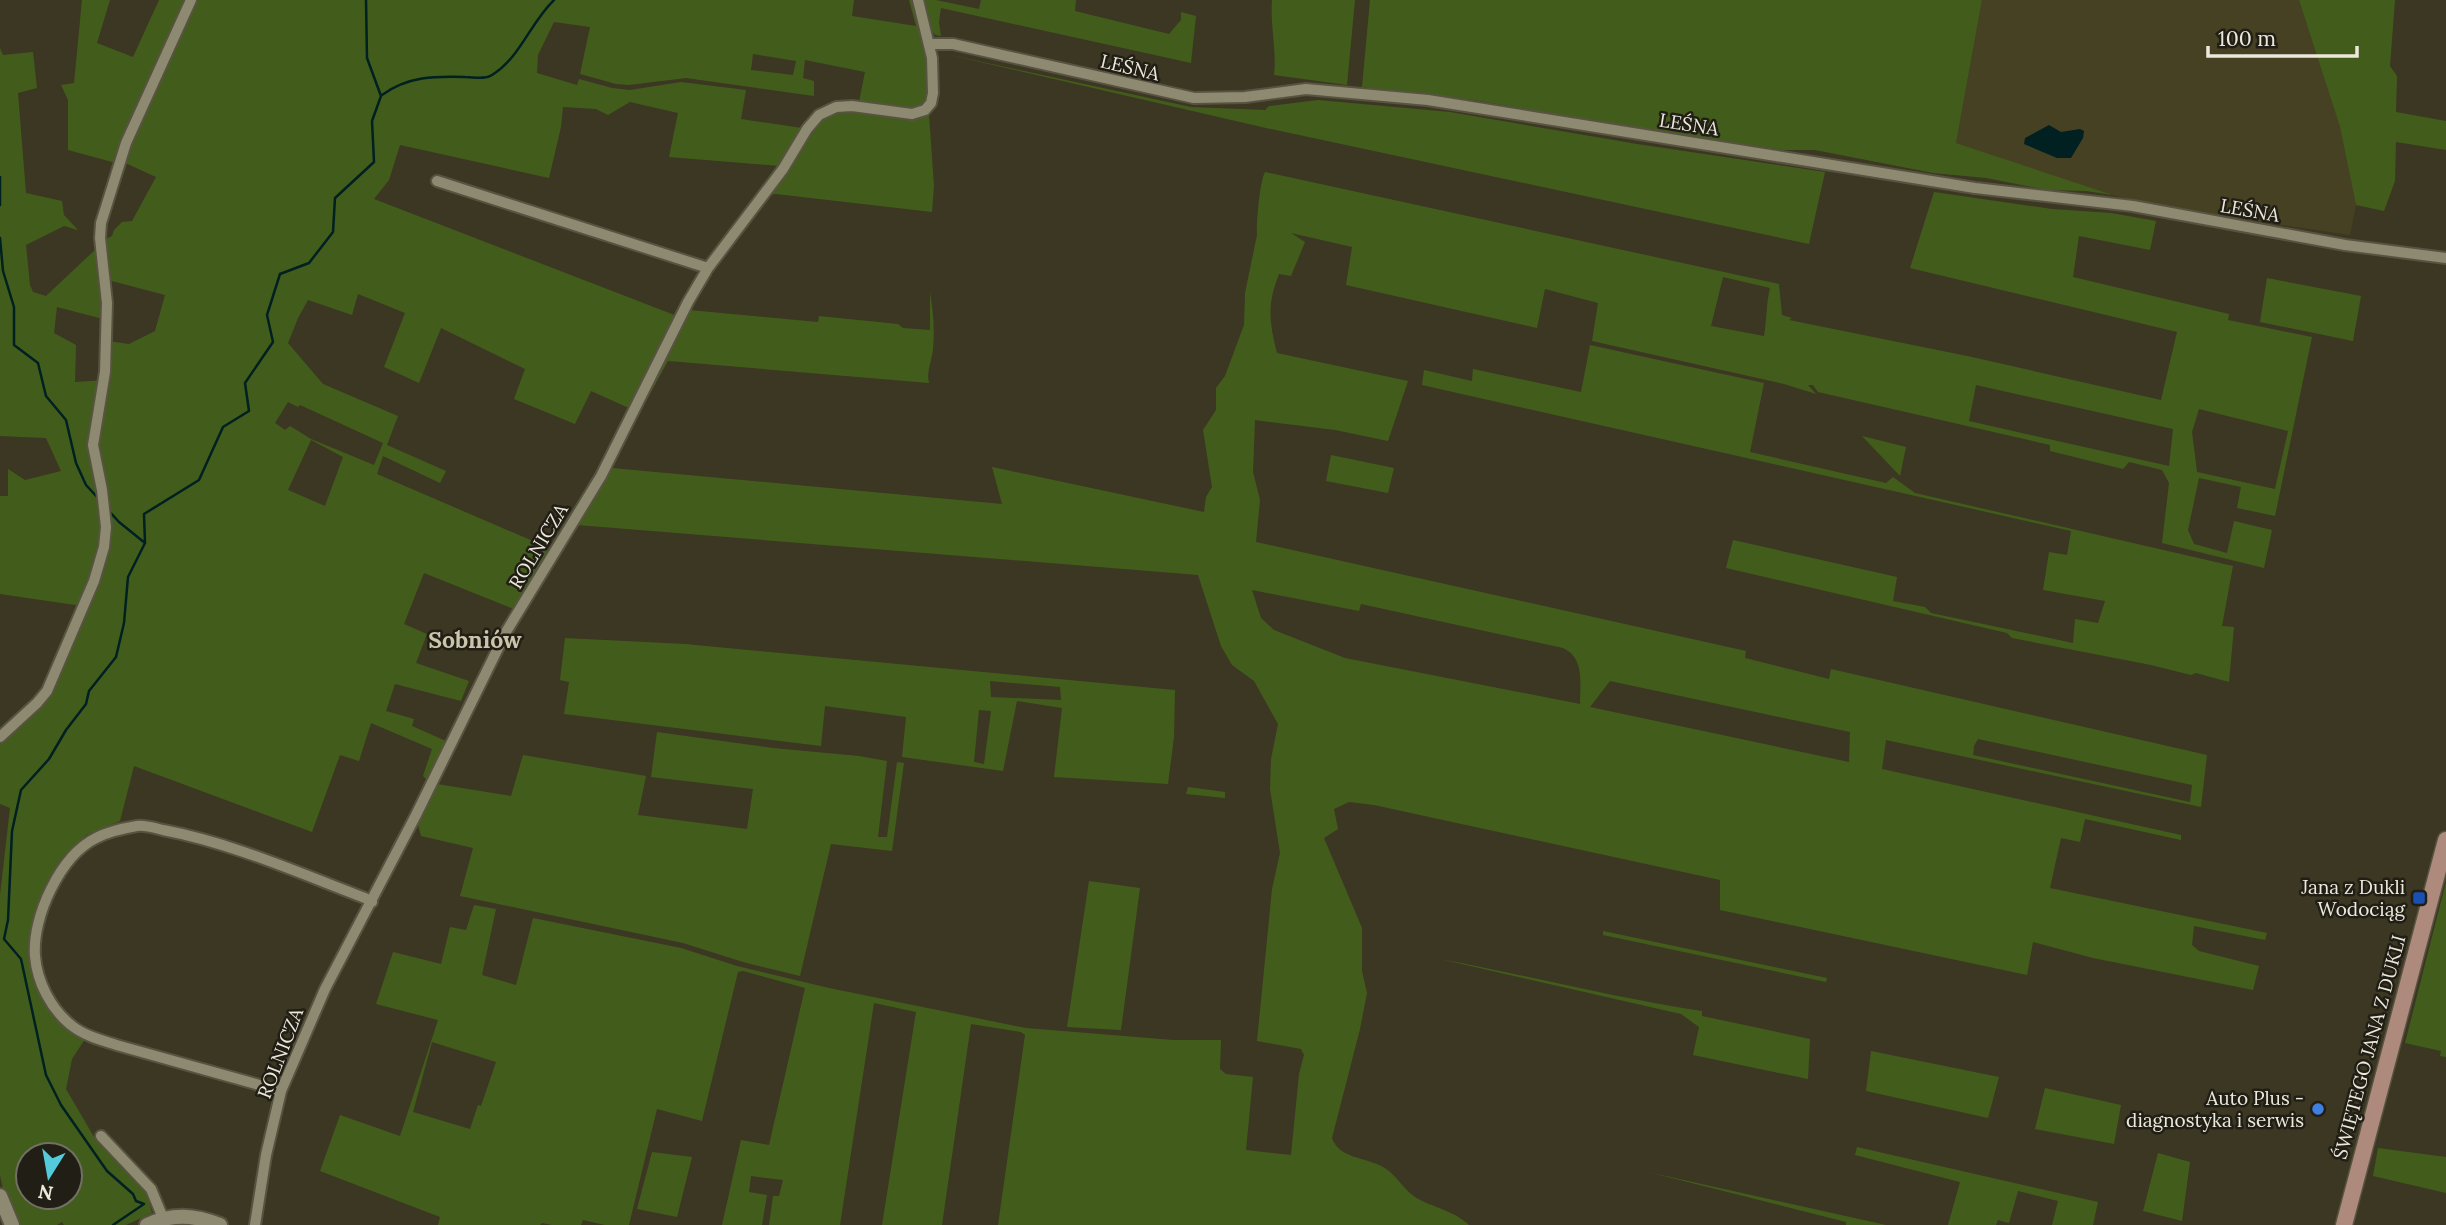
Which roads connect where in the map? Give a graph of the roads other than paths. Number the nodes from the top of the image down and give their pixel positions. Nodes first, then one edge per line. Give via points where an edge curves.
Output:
1 (191, 0) edge
2 (918, 0) edge
3 (929, 44) junction
4 (437, 181) dead end
5 (2446, 258) edge
6 (708, 268) junction
7 (0, 737) edge
8 (2446, 839) edge
9 (2443, 865) edge
10 (372, 902) junction
11 (281, 1091) junction
12 (101, 1136) dead end
13 (0, 1196) edge
14 (163, 1218) junction
15 (12, 1225) edge
16 (147, 1225) edge
17 (220, 1225) edge
18 (255, 1225) edge
19 (2344, 1225) edge

1 - 7 street via 126,143 101,223 107,303 105,372 93,445 102,495 104,547 47,691
2 - 3 street, ROLNICZA
3 - 5 street, LEŚNA via 953,44 1194,98 1306,89 1428,100
3 - 6 street, ROLNICZA via 934,75 928,107 912,114 843,106 819,115
4 - 6 street
6 - 10 street, ROLNICZA via 601,476 501,641
8 - 9 main road, ŚWIĘTEGO JANA Z DUKLI
9 - 19 main road, ŚWIĘTEGO JANA Z DUKLI
10 - 11 street, ROLNICZA via 325,989
10 - 11 street via 190,835 140,825 96,838 73,857 51,886 37,931 35,956 43,988 72,1026 120,1046
11 - 18 street, ROLNICZA
12 - 14 street via 151,1189
13 - 15 street
14 - 16 street
14 - 17 street via 188,1216

